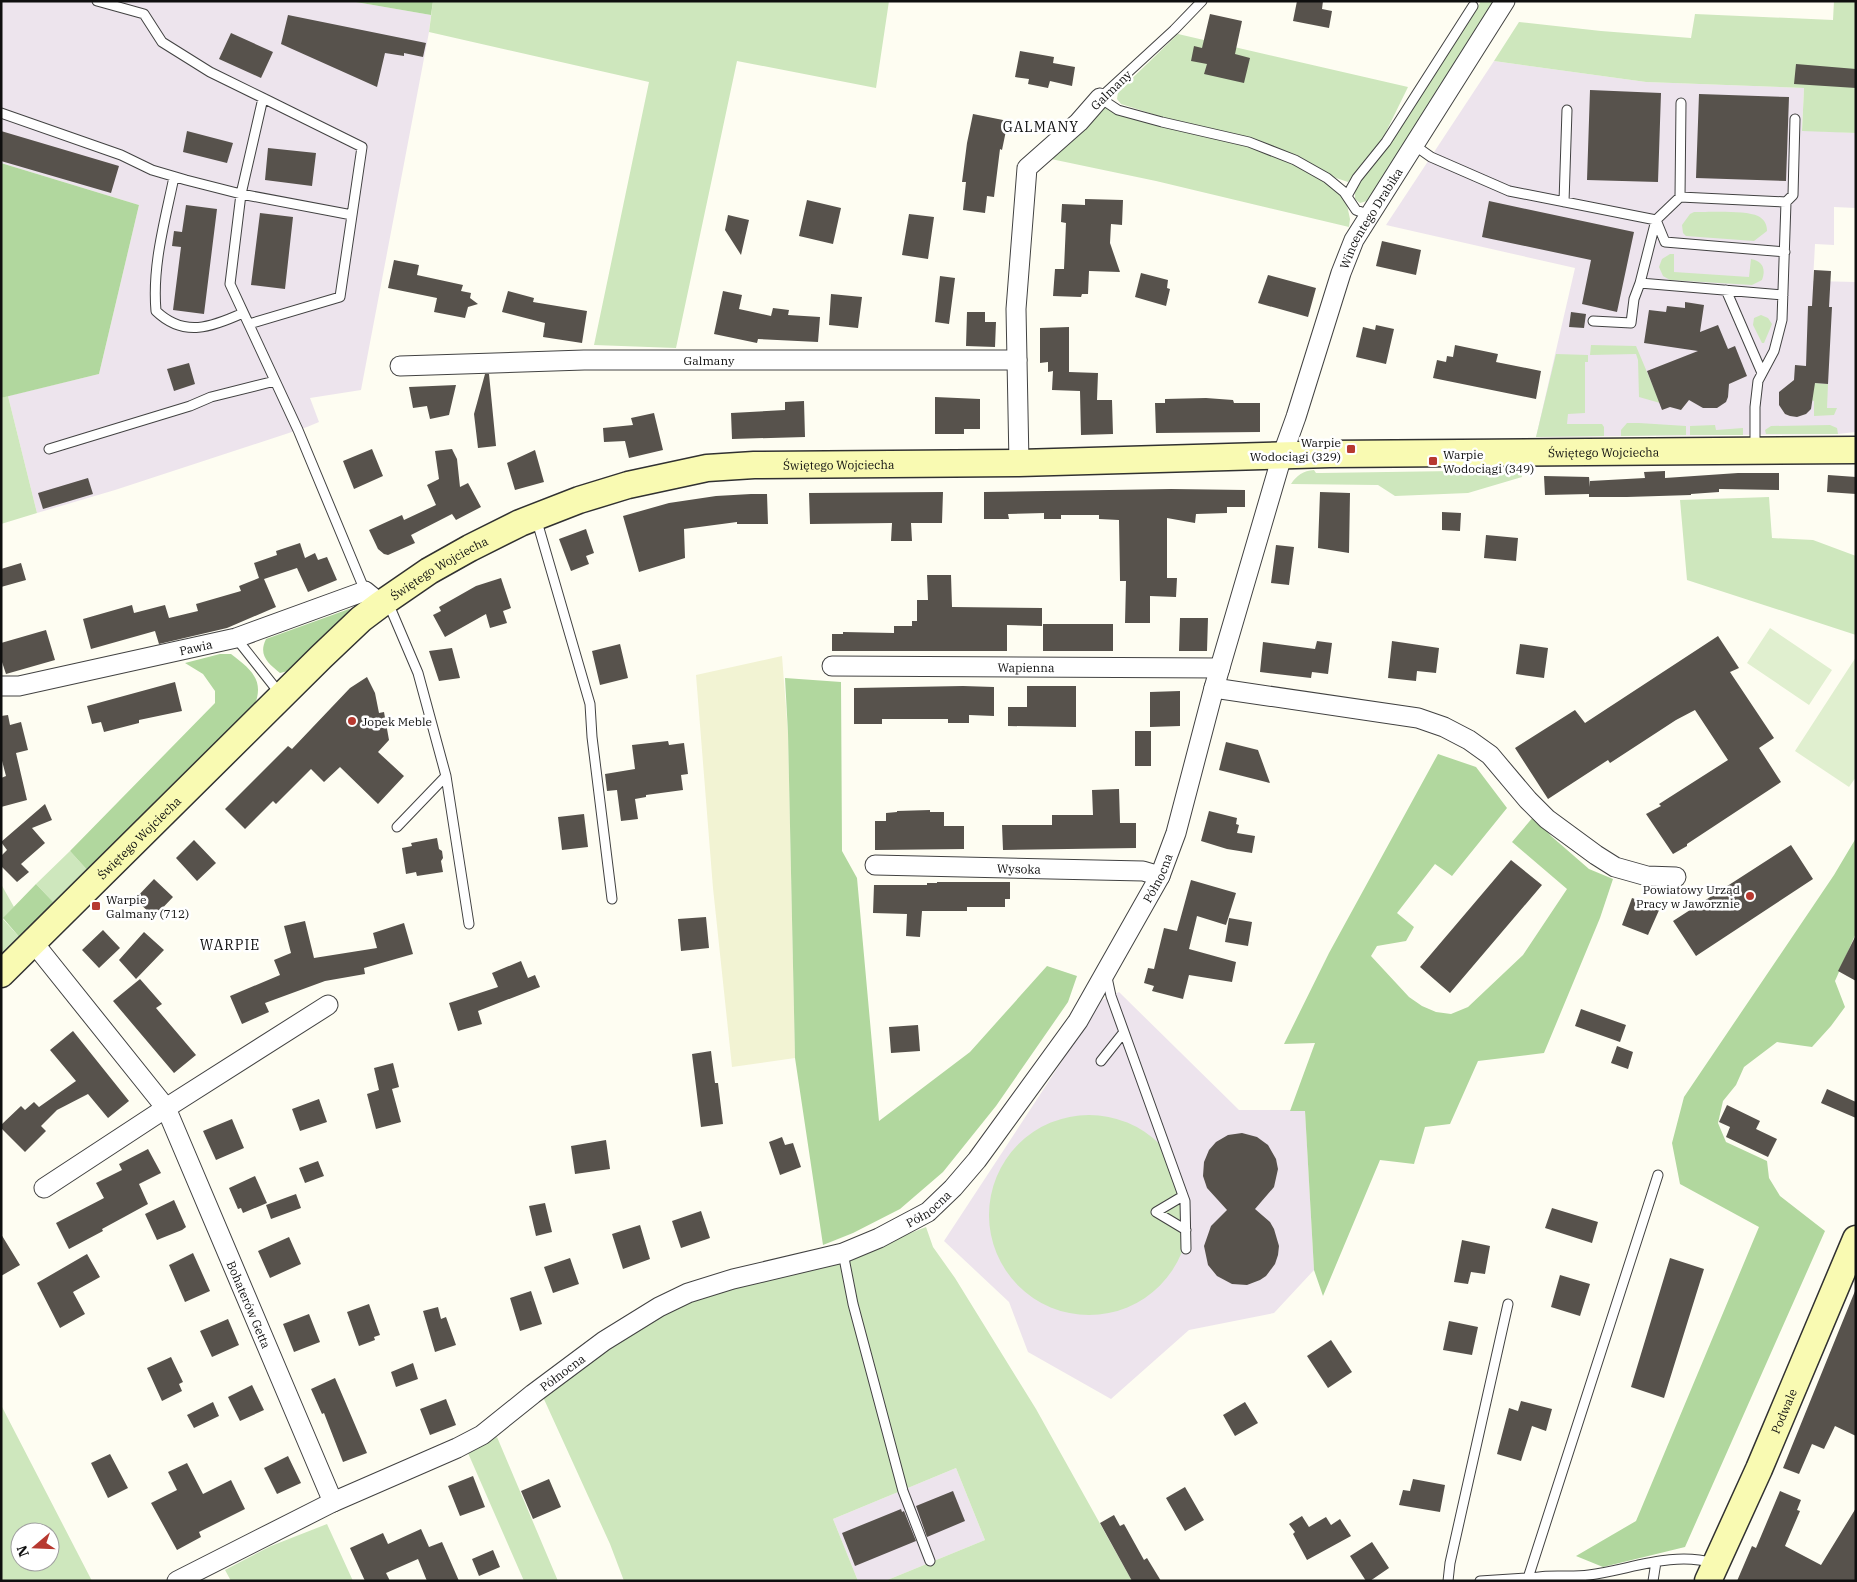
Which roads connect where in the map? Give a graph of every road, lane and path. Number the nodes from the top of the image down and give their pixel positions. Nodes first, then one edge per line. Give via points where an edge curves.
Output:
1 (97, 1) edge
2 (1202, 1) edge
3 (1505, 1) edge
4 (1473, 6) dead end
5 (263, 98) junction
6 (1100, 98) junction
7 (1681, 103) dead end
8 (1567, 110) dead end
9 (1, 113) edge
10 (1796, 119) dead end
11 (1414, 146) junction
12 (174, 177) junction
13 (241, 194) junction
14 (1347, 196) junction
15 (1680, 197) junction
16 (1564, 202) junction
17 (1786, 202) junction
18 (352, 215) junction
19 (1369, 216) junction
20 (1656, 220) junction
21 (1785, 252) junction
22 (1640, 283) junction
23 (1726, 290) junction
24 (1783, 295) junction
25 (243, 312) junction
26 (1593, 321) dead end
27 (249, 324) junction
28 (1017, 360) junction
29 (400, 366) dead end
30 (1762, 373) junction
31 (275, 382) junction
32 (49, 450) dead end
33 (1856, 450) edge
34 (1755, 452) junction
35 (1282, 456) junction
36 (1019, 463) junction
37 (536, 518) junction
38 (373, 597) junction
39 (236, 638) junction
40 (832, 666) dead end
41 (1220, 668) junction
42 (1, 686) edge
43 (1214, 688) junction
44 (281, 696) junction
45 (446, 776) junction
46 (398, 826) dead end
47 (875, 864) dead end
48 (1160, 876) junction
49 (1676, 877) dead end
50 (612, 899) dead end
51 (469, 924) dead end
52 (33, 942) junction
53 (1106, 971) junction
54 (1, 974) edge
55 (328, 1005) dead end
56 (1124, 1032) junction
57 (1101, 1061) dead end
58 (166, 1108) junction
59 (1658, 1174) dead end
60 (44, 1188) dead end
61 (1183, 1196) junction
62 (1186, 1230) junction
63 (1856, 1239) edge
64 (1186, 1249) dead end
65 (843, 1253) junction
66 (1508, 1304) dead end
67 (333, 1502) junction
68 (930, 1561) dead end
69 (1656, 1562) junction
70 (1712, 1572) edge
71 (1524, 1579) edge
72 (177, 1581) edge
73 (1448, 1581) edge
74 (1480, 1581) edge
75 (1653, 1581) edge

1 - 5 lane via 144,14 162,42 210,72
2 - 6 lane, Galmany
3 - 11 street, Wincentego Drabika
4 - 14 lane via 1386,142
5 - 13 lane
5 - 18 lane via 362,147
6 - 14 lane via 1118,110 1249,142 1295,160 1327,178
6 - 28 street, Galmany via 1027,168 1016,309
7 - 15 lane
8 - 16 lane
9 - 12 lane
10 - 17 lane via 1792,196
11 - 16 lane via 1431,157 1509,191
11 - 19 street, Wincentego Drabika
12 - 13 lane
12 - 25 lane via 158,253 154,290 156,311 167,321 205,328
13 - 18 lane
13 - 25 lane via 230,284
14 - 19 lane via 1356,210
15 - 17 lane
15 - 20 lane
16 - 20 lane
17 - 21 lane
18 - 27 lane via 340,298
19 - 35 street, Wincentego Drabika via 1354,240 1341,273
20 - 21 lane via 1665,242
20 - 22 lane
21 - 24 lane
22 - 23 lane
22 - 26 lane via 1631,323
23 - 24 lane
23 - 30 lane
24 - 30 lane via 1782,320 1774,351
25 - 27 lane
27 - 31 lane
28 - 29 street, Galmany via 584,360
28 - 36 street, Galmany
30 - 34 lane via 1755,406
31 - 32 lane via 211,397
31 - 38 lane
33 - 34 street, Świętego Wojciecha
34 - 35 street, Świętego Wojciecha
35 - 36 street, Świętego Wojciecha
35 - 41 street, Północna
36 - 37 street, Świętego Wojciecha via 707,468 628,485
37 - 38 street, Świętego Wojciecha
37 - 50 lane via 590,704
38 - 39 street, Pawia
38 - 44 street, Świętego Wojciecha via 342,637
38 - 45 lane via 392,612 418,673
39 - 42 street, Pawia via 19,686
39 - 44 lane
40 - 41 street, Wapienna
41 - 43 street, Północna
43 - 48 street, Północna via 1176,833
43 - 49 street via 1418,718 1444,727 1490,755 1547,819 1596,855 1616,867 1647,876
44 - 52 street, Świętego Wojciecha
45 - 46 lane
45 - 51 lane
47 - 48 street, Wysoka via 1143,871
48 - 53 street, Północna
52 - 54 street, Świętego Wojciecha
52 - 58 street, Bohaterów Getta
53 - 56 lane
53 - 65 street, Północna via 1078,1020 977,1160 953,1188 928,1212
55 - 58 street
56 - 57 lane
56 - 61 lane
58 - 60 street
58 - 67 street, Bohaterów Getta
59 - 71 lane
61 - 62 lane
61 - 62 lane via 1156,1212
62 - 64 lane
63 - 70 street, Podwale
65 - 67 street, Północna via 733,1279 688,1293 659,1307 604,1341 482,1435
65 - 68 lane via 853,1304 903,1491
66 - 73 lane
67 - 72 street, Północna
69 - 70 lane via 1676,1558 1704,1560
69 - 71 lane via 1588,1576
69 - 75 lane
71 - 74 lane

